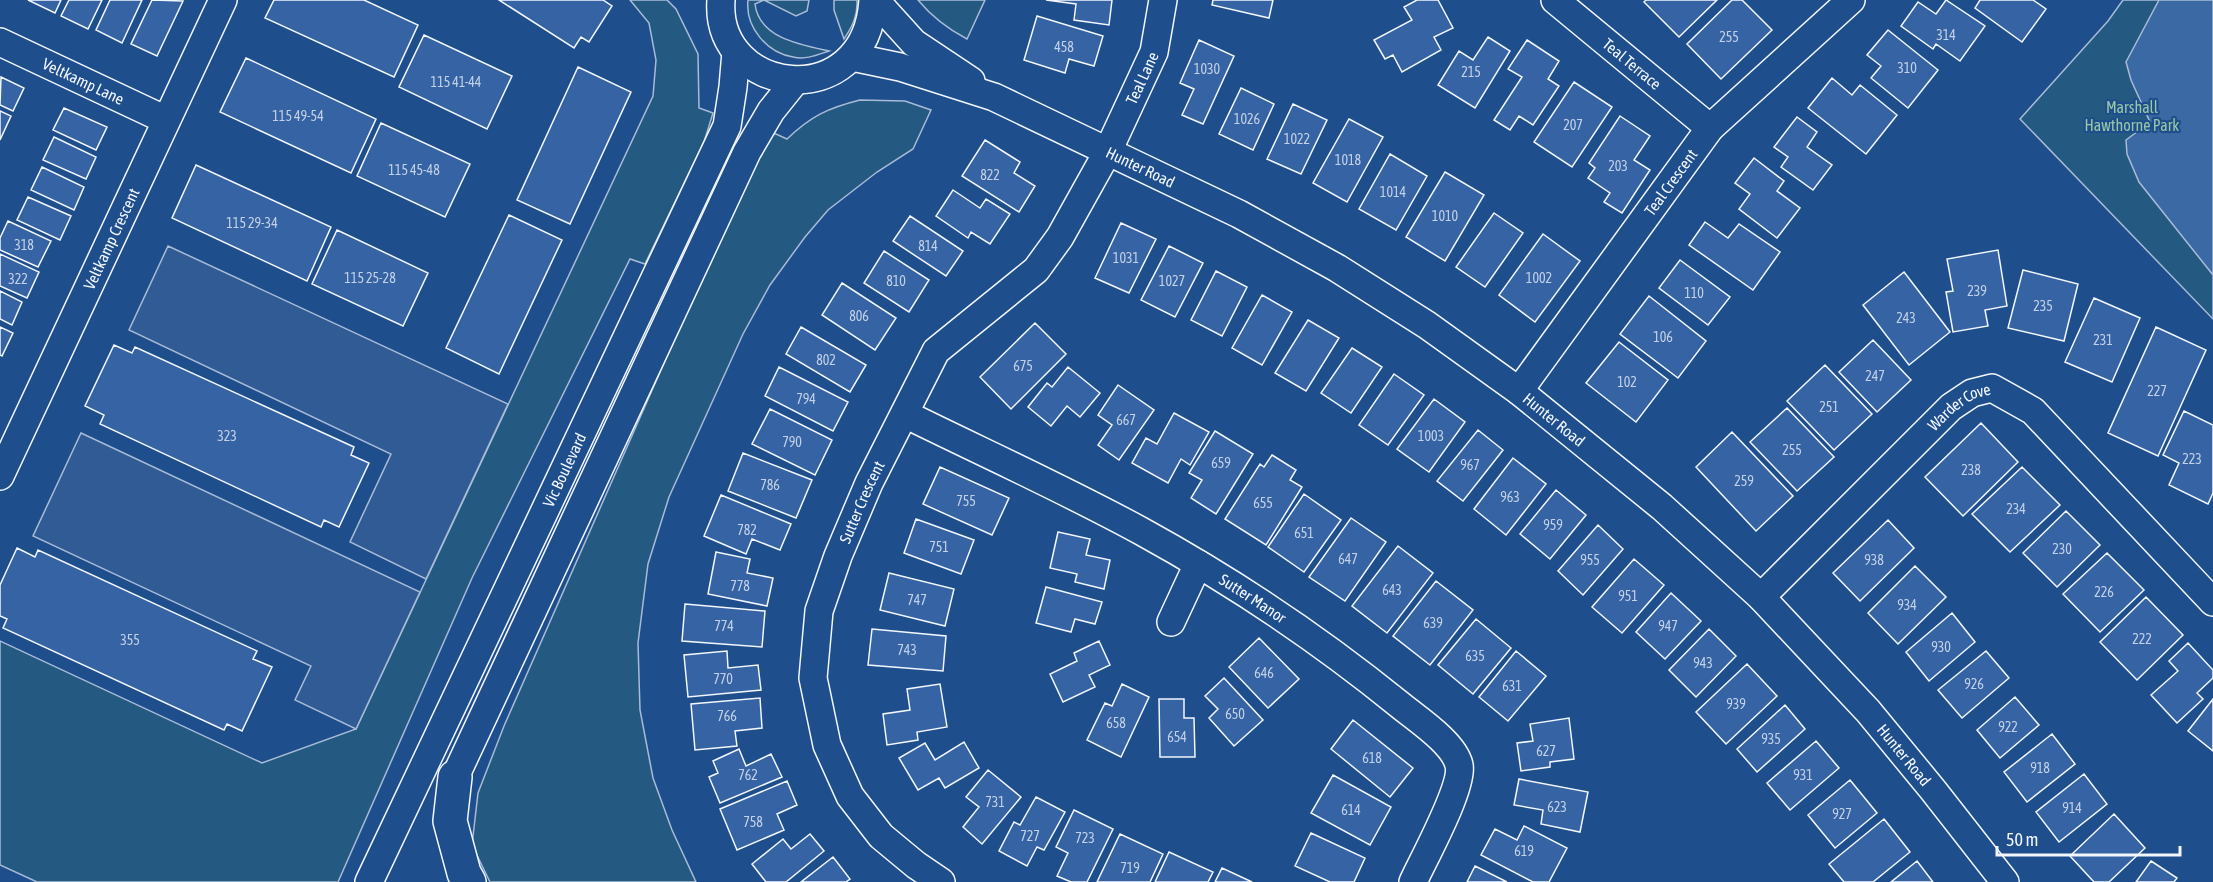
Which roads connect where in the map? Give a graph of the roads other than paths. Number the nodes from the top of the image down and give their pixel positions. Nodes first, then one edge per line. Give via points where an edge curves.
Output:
1 (223, 0) edge
2 (874, 0) edge
3 (1164, 0) edge
4 (1555, 0) edge
5 (1851, 0) edge
6 (716, 3) edge
7 (0, 42) edge
8 (736, 52) junction
9 (852, 57) junction
10 (795, 81) junction
11 (994, 97) junction
12 (166, 120) junction
13 (1710, 128) junction
14 (1108, 151) junction
15 (1519, 392) junction
16 (905, 414) junction
17 (0, 476) edge
18 (1198, 564) junction
19 (1761, 597) junction
20 (2213, 602) edge
21 (1171, 622) dead end
22 (455, 777) joint
23 (369, 882) edge
24 (469, 882) edge
25 (941, 882) edge
26 (1413, 882) edge
27 (2006, 882) edge

1 - 12 street, Veltkamp Crescent
2 - 9 street via 865,39
2 - 11 street, Hunter Road via 914,43
3 - 14 street, Teal Lane via 1154,52
4 - 13 street, Teal Terrace
5 - 13 street, Teal Crescent
6 - 8 street
7 - 12 street, Veltkamp Lane
8 - 10 street via 773,77
8 - 23 street, Vic Boulevard via 727,126
9 - 10 street via 836,70
9 - 11 street, Hunter Road via 900,67
10 - 22 street, Vic Boulevard via 771,111 747,152
11 - 14 street, Hunter Road
12 - 17 street, Veltkamp Crescent
13 - 15 street, Teal Crescent
14 - 15 street, Hunter Road via 1239,214 1337,268 1427,325
14 - 16 street, Sutter Crescent via 1060,237 1036,270 936,351
15 - 19 street, Hunter Road via 1662,507
16 - 18 street, Sutter Manor via 1140,530
16 - 25 street, Sutter Crescent via 869,483 819,610 813,678 827,745 850,796 881,836
18 - 21 street
18 - 26 street, Sutter Manor via 1283,617 1358,671 1451,748 1460,766 1455,792
19 - 20 street, Warder Cove via 1951,407 1972,393 1992,387 2033,411
19 - 27 street, Hunter Road via 1868,711
22 - 24 highway via 450,821

